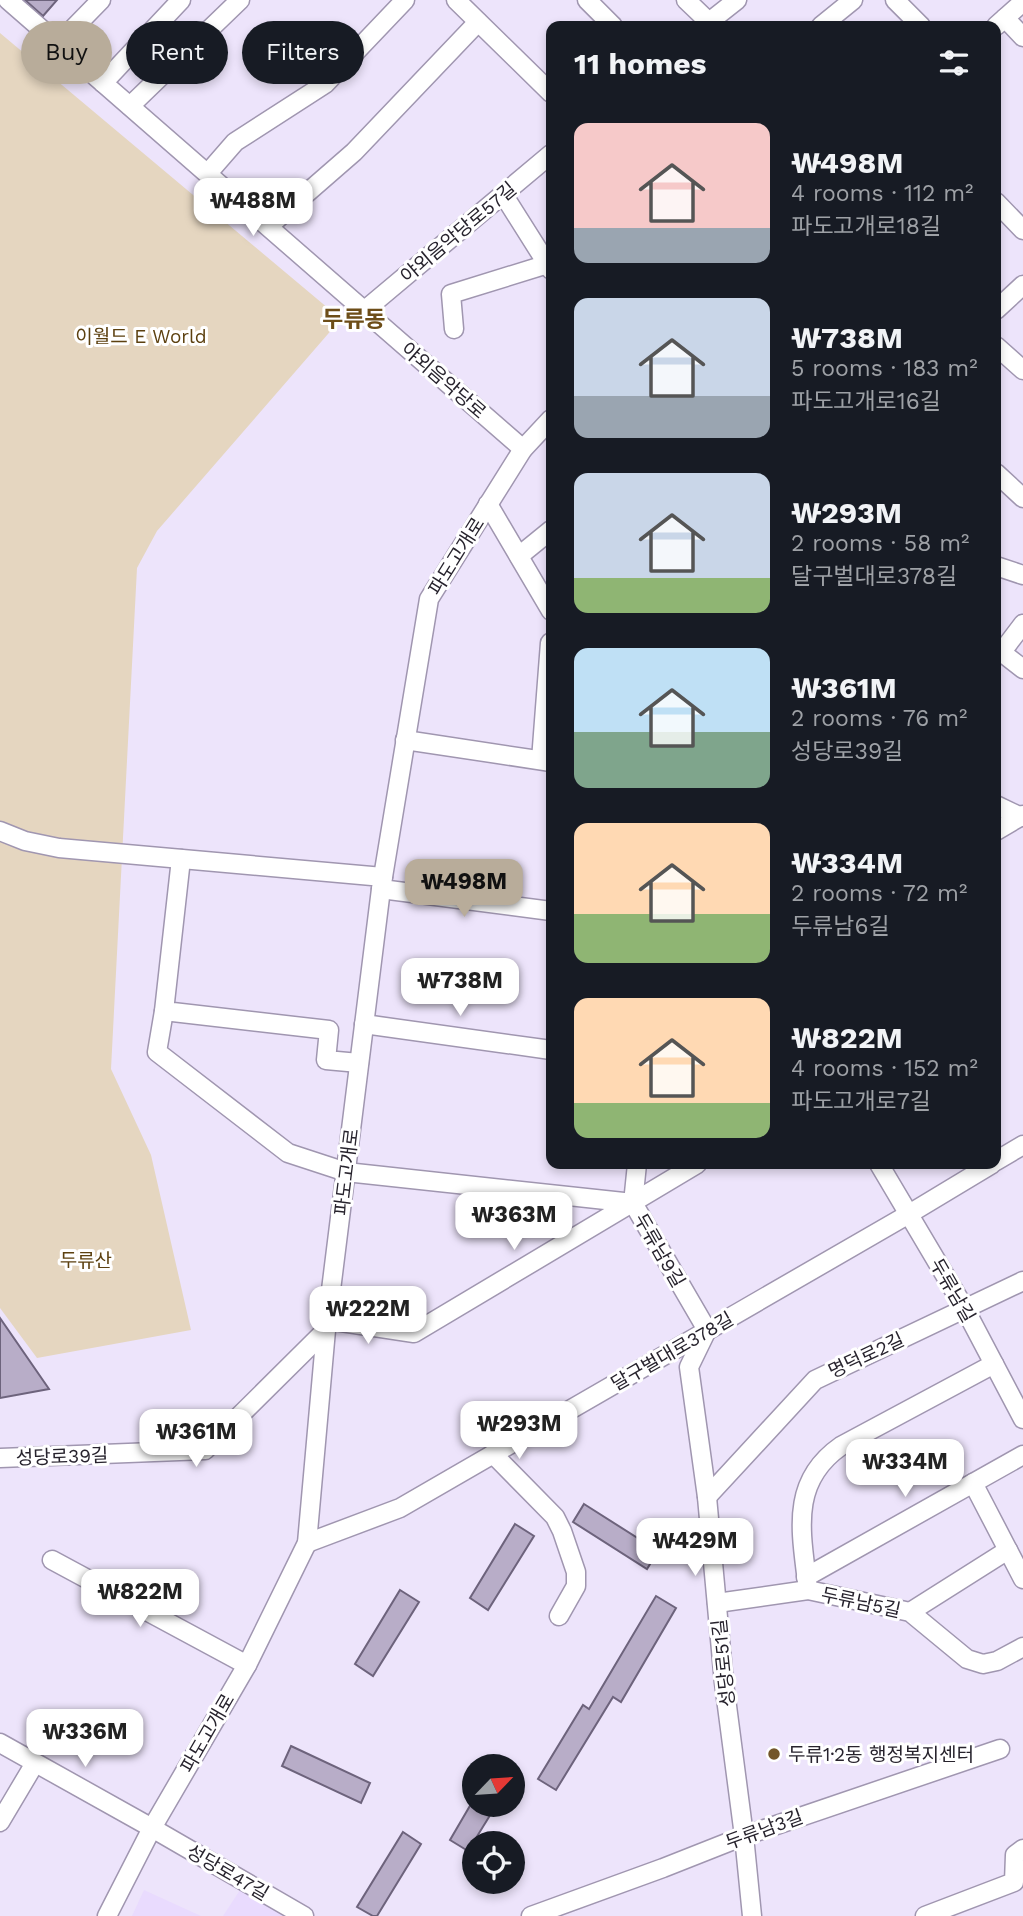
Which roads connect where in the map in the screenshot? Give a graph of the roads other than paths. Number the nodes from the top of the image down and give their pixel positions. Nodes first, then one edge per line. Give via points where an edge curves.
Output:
1 (101, 0) edge
2 (181, 0) edge
3 (240, 0) edge
4 (405, 0) edge
5 (456, 0) edge
6 (587, 0) edge
7 (686, 0) edge
8 (737, 0) edge
9 (853, 0) edge
10 (895, 0) edge
11 (13, 2) edge
12 (1023, 2) edge
13 (33, 21) edge
14 (80, 21) edge
15 (608, 21) edge
16 (704, 21) edge
17 (711, 21) edge
18 (827, 21) edge
19 (916, 21) edge
20 (1001, 21) edge
21 (478, 22) junction
22 (1001, 23) edge
23 (1023, 37) edge
24 (112, 73) edge
25 (104, 84) edge
26 (546, 88) edge
27 (130, 106) junction
28 (546, 158) edge
29 (208, 173) junction
30 (503, 194) junction
31 (1001, 207) edge
32 (269, 226) junction
33 (1023, 230) edge
34 (546, 262) edge
35 (546, 268) edge
36 (1023, 285) edge
37 (1001, 305) edge
38 (365, 310) junction
39 (454, 330) dead end
40 (1001, 350) edge
41 (1023, 370) edge
42 (546, 424) edge
43 (523, 449) junction
44 (1001, 478) edge
45 (1023, 498) edge
46 (488, 504) junction
47 (546, 534) edge
48 (519, 556) junction
49 (1001, 568) edge
50 (1023, 575) edge
51 (546, 602) edge
52 (1023, 624) edge
53 (1001, 648) edge
54 (1001, 653) edge
55 (1023, 669) edge
56 (405, 740) junction
57 (546, 761) edge
58 (1001, 807) edge
59 (1022, 816) edge
60 (1001, 828) edge
61 (0, 831) edge
62 (181, 859) junction
63 (382, 883) junction
64 (546, 910) edge
65 (164, 1011) junction
66 (364, 1024) junction
67 (546, 1049) edge
68 (359, 1063) junction
69 (1023, 1145) edge
70 (1001, 1159) edge
71 (636, 1169) edge
72 (690, 1169) edge
73 (882, 1169) edge
74 (984, 1169) edge
75 (345, 1172) junction
76 (633, 1203) junction
77 (909, 1214) junction
78 (1023, 1281) edge
79 (965, 1308) junction
80 (327, 1325) junction
81 (707, 1330) junction
82 (994, 1364) junction
83 (1023, 1419) edge
84 (493, 1454) junction
85 (1023, 1455) edge
86 (0, 1458) edge
87 (973, 1483) junction
88 (708, 1497) junction
89 (307, 1543) junction
90 (1008, 1549) junction
91 (52, 1560) dead end
92 (1023, 1579) edge
93 (807, 1584) junction
94 (717, 1603) junction
95 (910, 1612) junction
96 (559, 1616) dead end
97 (1023, 1647) edge
98 (247, 1665) junction
99 (0, 1743) edge
100 (1000, 1749) dead end
101 (35, 1763) junction
102 (0, 1822) edge
103 (152, 1828) junction
104 (744, 1836) junction
105 (1023, 1849) edge
106 (107, 1916) edge
107 (303, 1916) edge
108 (531, 1916) edge
109 (752, 1916) edge
110 (925, 1916) edge

1 - 14 street
2 - 24 street
3 - 27 street
4 - 29 street via 325,84 235,142
5 - 21 street
6 - 15 street
7 - 16 street
8 - 17 street
9 - 18 street
10 - 19 street
11 - 13 street, 야외음악당로
12 - 20 street
21 - 26 street
21 - 32 street via 355,152
22 - 23 street
25 - 27 street, 야외음악당로
27 - 29 street, 야외음악당로
28 - 30 street, 야외음악당로57길
29 - 32 street, 야외음악당로
30 - 34 street
30 - 38 street, 야외음악당로57길
31 - 33 street
32 - 38 street, 야외음악당로
35 - 39 street via 451,294
36 - 37 street
38 - 43 street, 야외음악당로
40 - 41 street
42 - 43 street, 파도고개로
43 - 46 street, 파도고개로
44 - 45 street
46 - 48 street
46 - 56 street, 파도고개로 via 429,599
47 - 48 street
48 - 51 street
49 - 50 street
52 - 53 street
54 - 55 street
56 - 57 street
56 - 63 street, 파도고개로
58 - 59 street
59 - 60 street
61 - 62 street via 59,848
62 - 63 street
62 - 65 street
63 - 64 street
63 - 66 street, 파도고개로
65 - 68 street via 329,1030 326,1060
65 - 75 street via 157,1052 288,1153
66 - 67 street
66 - 68 street, 파도고개로
68 - 75 street, 파도고개로
69 - 70 street, 달구벌대로378길
71 - 76 street, 두류남9길
72 - 76 street
73 - 77 street, 두류남길
74 - 77 street, 달구벌대로378길
75 - 76 street
75 - 80 street, 파도고개로
76 - 80 street via 414,1334
76 - 81 street, 두류남9길
77 - 79 street, 두류남길
77 - 81 street, 달구벌대로378길
78 - 79 street, 명덕로2길
79 - 82 street, 두류남길
79 - 88 street, 명덕로2길 via 815,1380
80 - 86 street, 성당로39길 via 205,1450
80 - 89 street, 파도고개로
81 - 84 street, 달구벌대로378길
81 - 88 street, 성당로51길 via 689,1367
82 - 83 street, 두류남길
82 - 93 street, 두류남5길 via 826,1456 804,1495 800,1527
84 - 89 street, 달구벌대로378길 via 400,1508
84 - 96 street via 555,1517 562,1531 577,1581
85 - 87 street
87 - 90 street
87 - 93 street
88 - 94 street, 성당로51길
89 - 98 street, 파도고개로
90 - 92 street
90 - 95 street, 두류남5길
91 - 98 street
93 - 94 street
93 - 95 street, 두류남5길
94 - 104 street, 성당로51길
95 - 97 street, 두류남5길 via 967,1659 983,1664
98 - 103 street, 파도고개로
99 - 101 street, 성당로47길
100 - 104 street, 두류남3길
101 - 102 street
101 - 103 street, 성당로47길
103 - 106 street, 파도고개로
103 - 107 street, 성당로47길
104 - 108 street, 두류남3길
104 - 109 street, 성당로51길
105 - 110 street via 1015,1855 1014,1882

